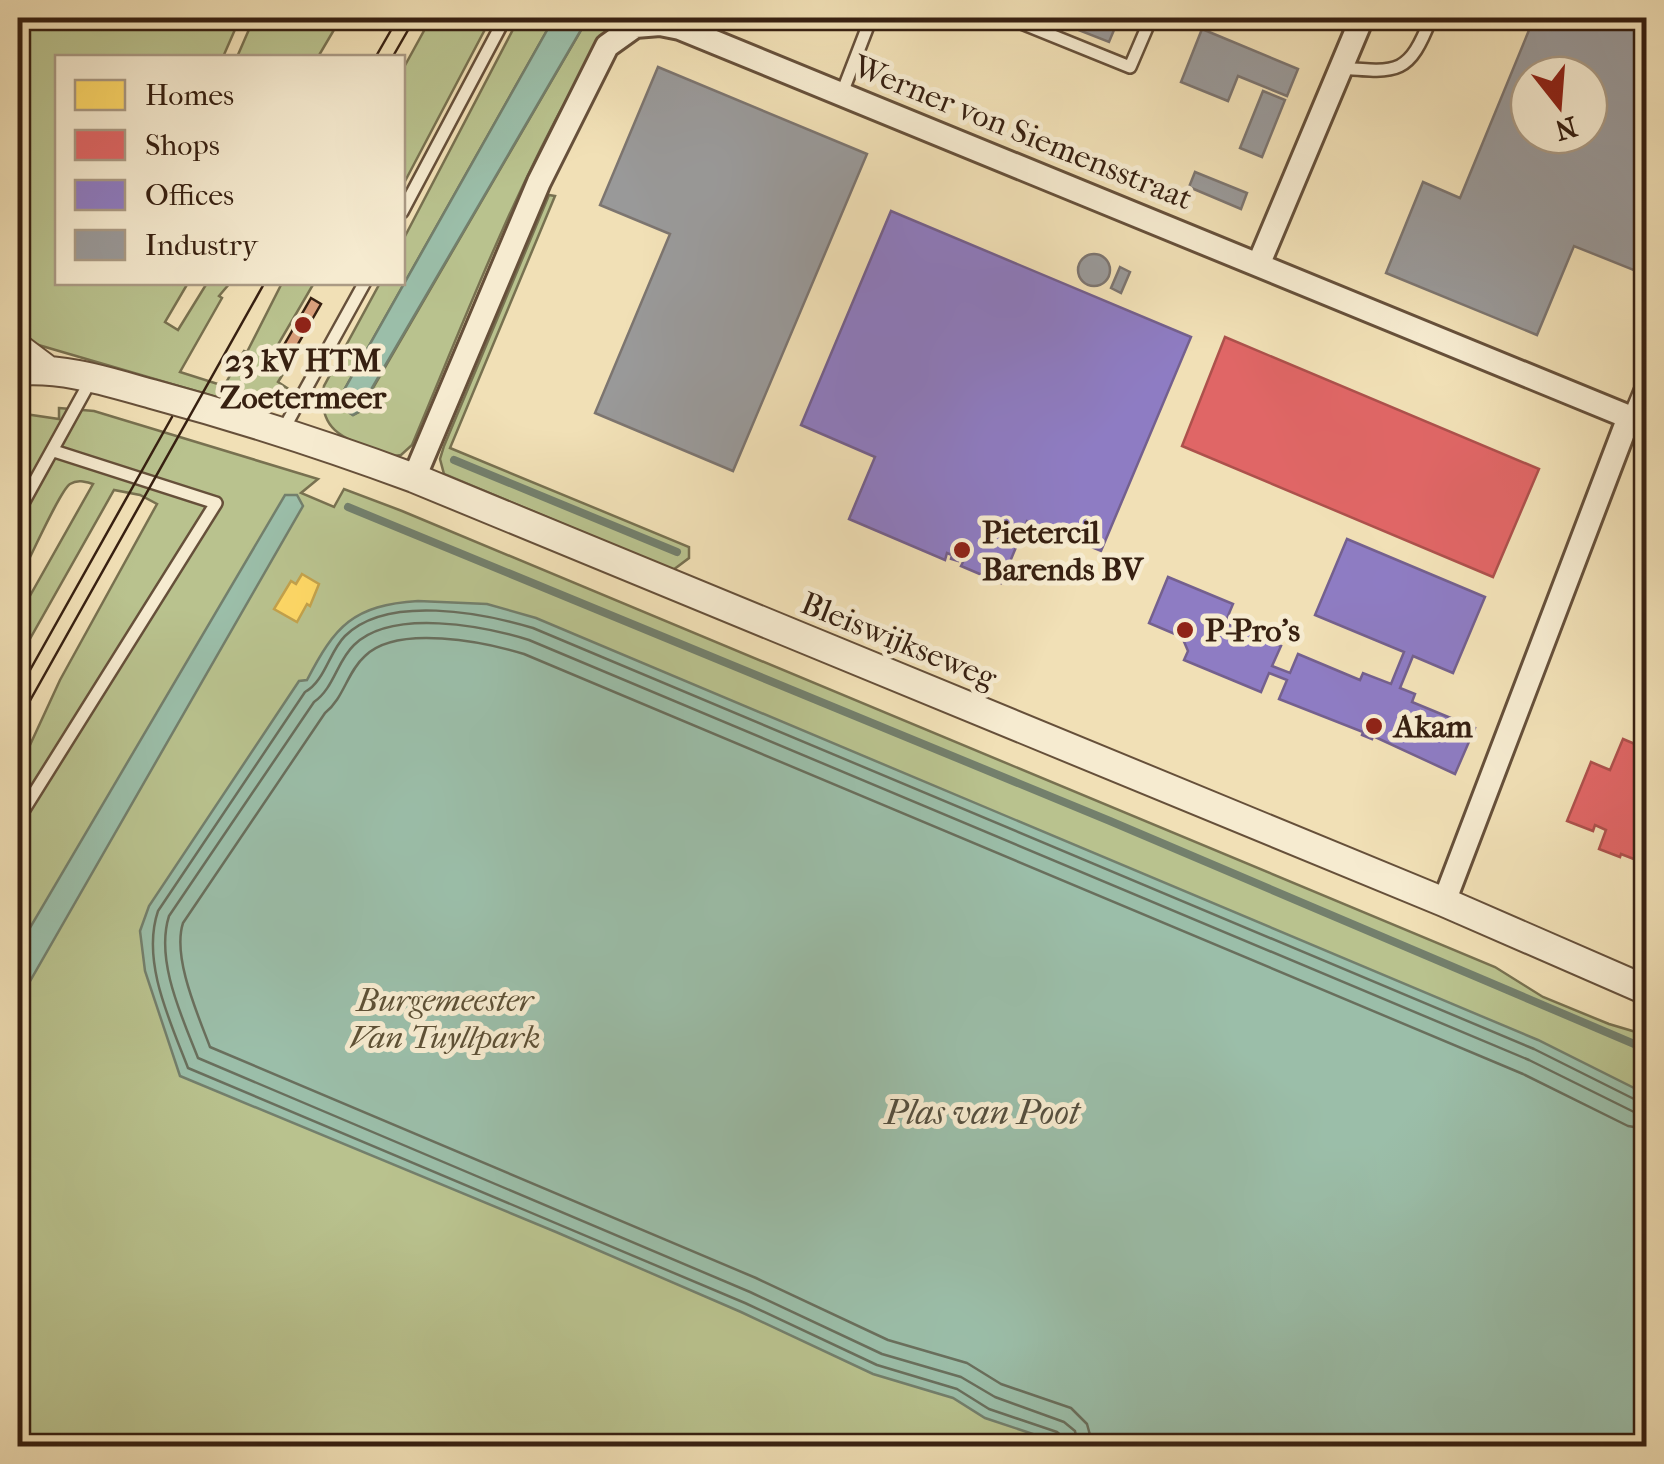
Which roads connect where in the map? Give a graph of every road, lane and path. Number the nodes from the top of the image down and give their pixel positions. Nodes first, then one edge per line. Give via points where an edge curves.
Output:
1 (505, 18) edge
2 (871, 18) edge
3 (1009, 18) edge
4 (1151, 18) edge
5 (1362, 18) edge
6 (1431, 18) edge
7 (1342, 68) junction
8 (842, 93) junction
9 (405, 206) edge
10 (1259, 263) junction
11 (363, 285) edge
12 (18, 348) edge
13 (32, 370) edge
14 (1646, 376) edge
15 (104, 381) junction
16 (1638, 420) edge
17 (282, 432) junction
18 (54, 450) junction
19 (414, 478) junction
20 (18, 512) edge
21 (18, 819) edge
22 (1444, 902) junction
23 (1646, 990) edge

1 - 9 lane
2 - 8 lane
3 - 4 lane via 1130,67
5 - 7 street
6 - 7 lane via 1419,48 1398,67
7 - 10 street
8 - 10 street, Werner von Siemensstraat
8 - 19 street, Werner von Siemensstraat via 660,24 635,26 607,46 539,182
10 - 16 street, Werner von Siemensstraat
11 - 17 lane
12 - 13 street
13 - 15 street, Bleiswijkseweg
14 - 16 lane
15 - 17 street, Bleiswijkseweg
15 - 18 lane
16 - 22 street
17 - 19 street, Bleiswijkseweg
18 - 20 lane
18 - 21 lane via 216,503
19 - 22 street, Bleiswijkseweg
22 - 23 street, Bleiswijkseweg

